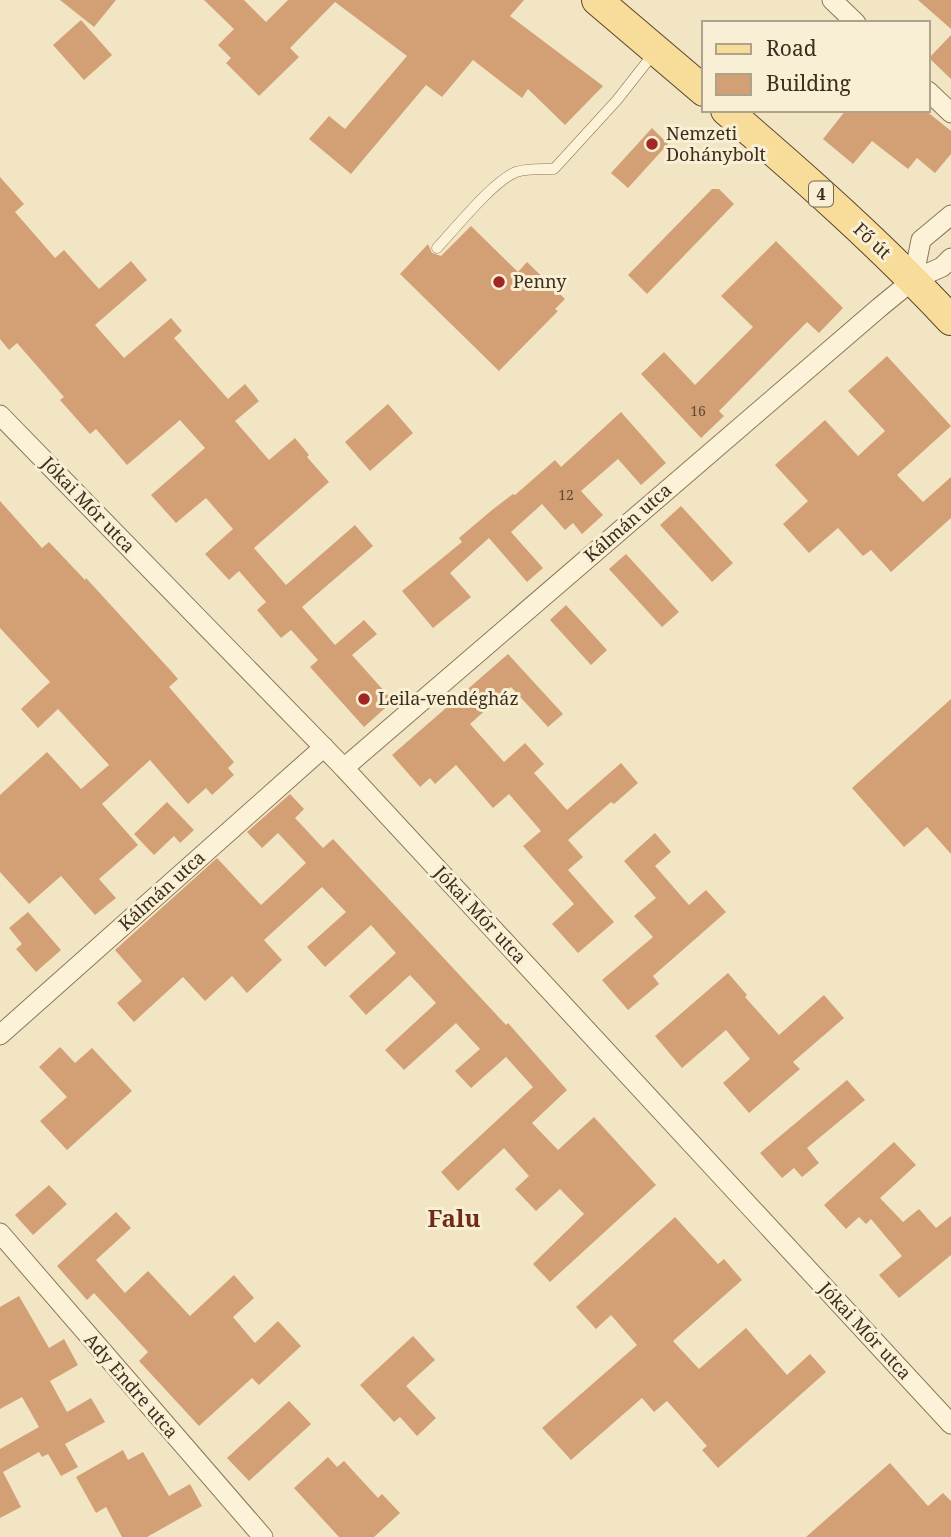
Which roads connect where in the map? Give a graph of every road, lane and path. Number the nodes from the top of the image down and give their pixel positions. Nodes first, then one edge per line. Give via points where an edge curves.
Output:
1 (597, 0) edge
2 (832, 0) edge
3 (854, 21) edge
4 (657, 50) junction
5 (702, 89) edge
6 (930, 93) edge
7 (728, 112) edge
8 (951, 113) edge
9 (951, 215) edge
10 (437, 248) dead end
11 (951, 258) edge
12 (913, 279) junction
13 (951, 320) edge
14 (0, 415) edge
15 (324, 747) junction
16 (344, 768) junction
17 (0, 1035) edge
18 (0, 1234) edge
19 (951, 1424) edge
20 (263, 1537) edge

1 - 4 main road
2 - 3 street
4 - 5 main road
4 - 10 lane via 554,169 513,173
6 - 8 street
7 - 12 main road, Fő út / 4
9 - 12 street via 921,240
11 - 12 street, Kálmán utca via 942,267
12 - 13 main road, Fő út / 4
12 - 16 street, Kálmán utca
14 - 15 street, Jókai Mór utca
15 - 16 street, Jókai Mór utca
15 - 17 street, Kálmán utca
16 - 19 street, Jókai Mór utca
18 - 20 street, Ady Endre utca

